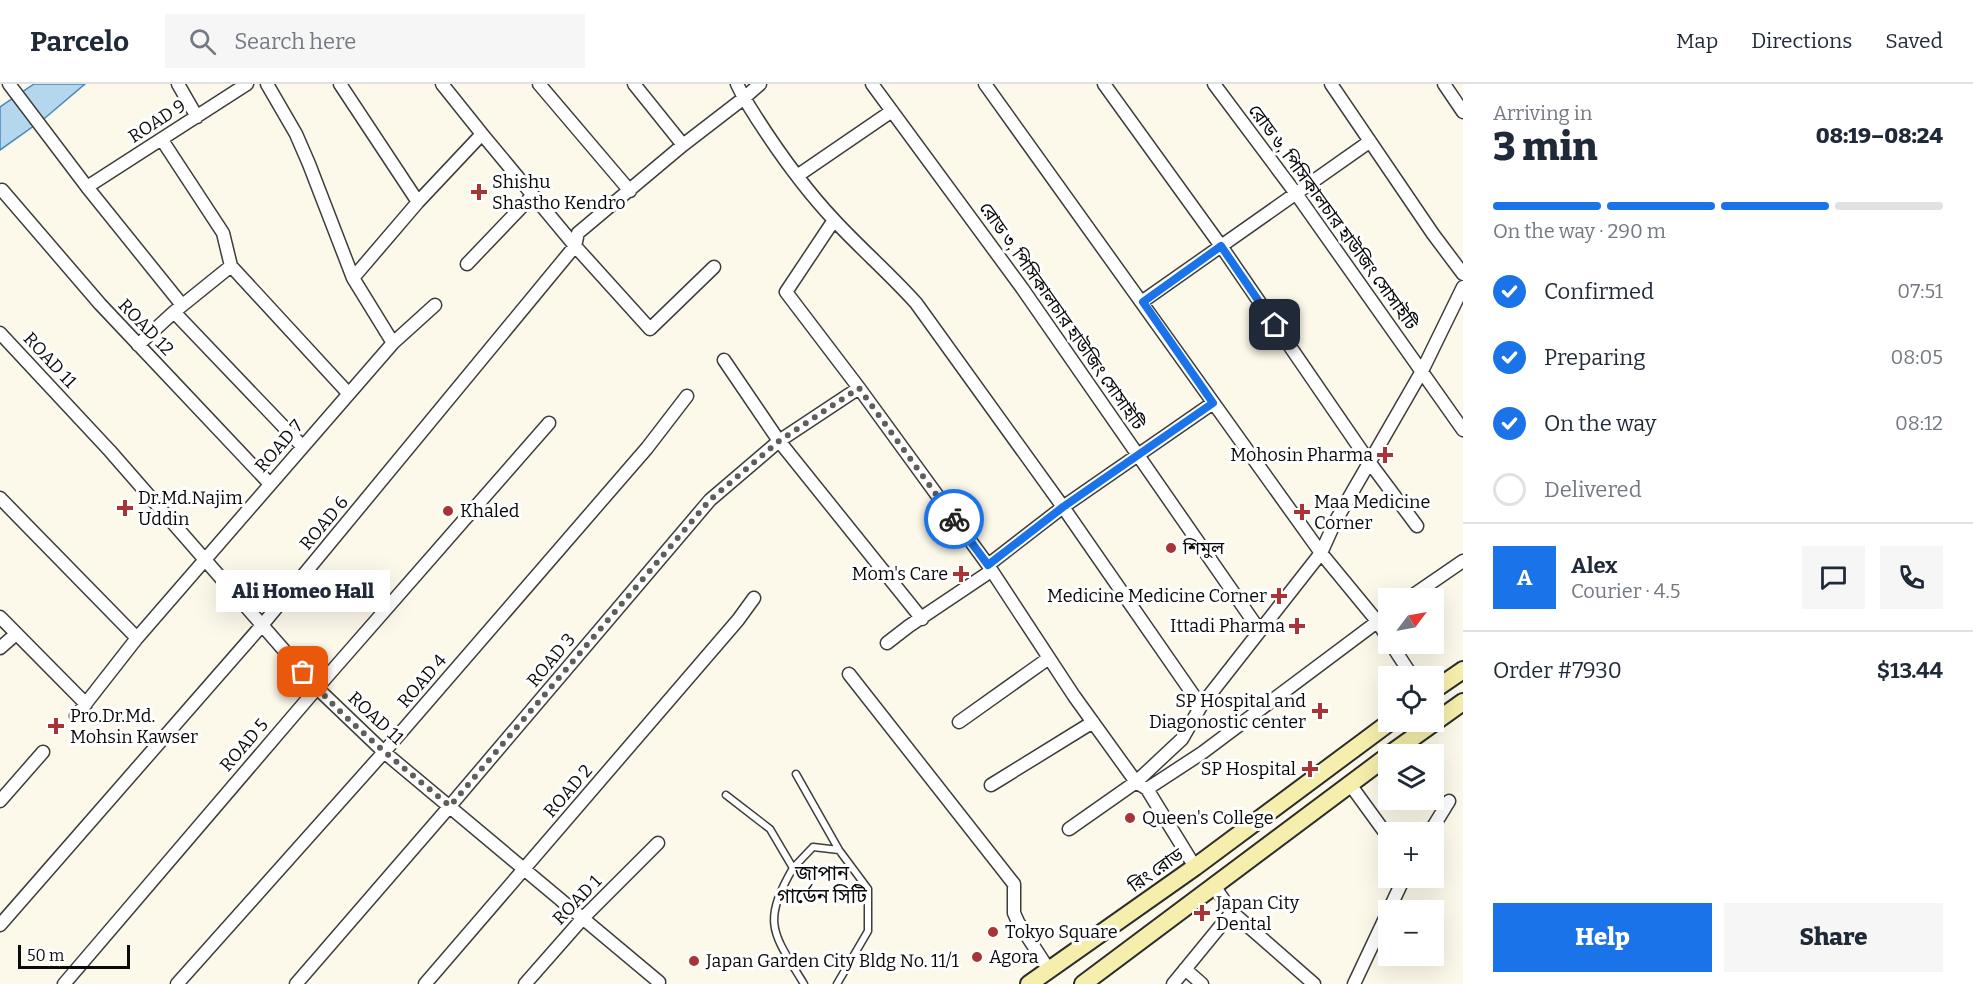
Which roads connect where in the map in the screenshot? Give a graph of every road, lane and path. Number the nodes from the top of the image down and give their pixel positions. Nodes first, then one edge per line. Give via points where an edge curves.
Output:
1 (178, 84) edge
2 (247, 84) edge
3 (267, 84) edge
4 (340, 84) edge
5 (442, 84) edge
6 (539, 84) edge
7 (634, 84) edge
8 (737, 84) edge
9 (760, 84) edge
10 (872, 84) edge
11 (985, 84) edge
12 (1104, 84) edge
13 (1214, 84) edge
14 (1331, 84) edge
15 (1444, 84) edge
16 (10, 85) edge
17 (744, 98) junction
18 (892, 111) junction
19 (1463, 112) edge
20 (197, 117) junction
21 (482, 134) junction
22 (162, 140) junction
23 (1369, 142) junction
24 (683, 146) junction
25 (797, 176) junction
26 (87, 188) junction
27 (2, 190) dead end
28 (630, 191) junction
29 (533, 195) junction
30 (1297, 195) junction
31 (418, 202) junction
32 (834, 220) junction
33 (575, 246) junction
34 (1221, 246) junction
35 (467, 264) dead end
36 (231, 266) junction
37 (714, 267) dead end
38 (1463, 274) edge
39 (353, 278) junction
40 (1463, 287) edge
41 (1143, 302) junction
42 (435, 305) dead end
43 (178, 309) junction
44 (0, 333) edge
45 (393, 343) junction
46 (138, 345) junction
47 (724, 360) dead end
48 (1422, 371) junction
49 (859, 388) junction
50 (348, 393) junction
51 (687, 396) dead end
52 (1213, 403) junction
53 (549, 423) dead end
54 (1463, 430) edge
55 (779, 441) junction
56 (302, 446) junction
57 (1139, 455) junction
58 (1370, 463) junction
59 (270, 484) junction
60 (0, 498) edge
61 (1063, 507) junction
62 (1417, 526) dead end
63 (1321, 553) junction
64 (206, 560) junction
65 (1463, 561) edge
66 (989, 568) junction
67 (1424, 588) edge
68 (754, 597) dead end
69 (0, 616) edge
70 (921, 619) junction
71 (1377, 621) joint
72 (263, 624) junction
73 (1260, 631) junction
74 (16, 634) junction
75 (137, 638) junction
76 (887, 643) dead end
77 (0, 648) edge
78 (1049, 658) junction
79 (1463, 670) edge
80 (849, 674) dead end
81 (1444, 683) edge
82 (317, 688) junction
83 (1463, 702) edge
84 (86, 704) junction
85 (1202, 706) junction
86 (76, 716) dead end
87 (959, 722) dead end
88 (1093, 722) junction
89 (1378, 731) edge
90 (1404, 744) edge
91 (42, 752) dead end
92 (384, 752) junction
93 (1378, 763) edge
94 (796, 774) dead end
95 (1136, 782) junction
96 (1349, 783) junction
97 (991, 785) dead end
98 (1147, 789) junction
99 (726, 795) dead end
100 (0, 801) edge
101 (1449, 801) dead end
102 (450, 806) junction
103 (1436, 822) edge
104 (1378, 823) edge
105 (1069, 829) dead end
106 (658, 843) dead end
107 (839, 849) junction
108 (1194, 867) junction
109 (793, 868) junction
110 (524, 869) junction
111 (1214, 886) junction
112 (1399, 888) edge
113 (1232, 912) junction
114 (583, 918) junction
115 (0, 925) edge
116 (1185, 969) junction
117 (1049, 970) junction
118 (64, 984) edge
119 (177, 984) edge
120 (296, 984) edge
121 (425, 984) edge
122 (525, 984) edge
123 (657, 984) edge
124 (804, 984) edge
125 (837, 984) edge
126 (1029, 984) edge
127 (1083, 984) edge
128 (1173, 984) edge
129 (1202, 984) edge
130 (1314, 984) edge
131 (1354, 984) edge

1 - 20 street
2 - 20 street, ROAD 9
3 - 39 street via 296,134
4 - 31 street
5 - 21 street
6 - 28 street
7 - 24 street
8 - 17 street
9 - 17 street, ROAD 6
10 - 18 street, রোড ৩, পিসিকালচার হাউজিং সোসাইটি
11 - 41 street
12 - 34 street
13 - 30 street, রোড ৬, পিসিকালচার হাউজিং সোসাইটি
14 - 23 street
15 - 19 street
16 - 26 street
17 - 24 street, ROAD 6
17 - 25 street
18 - 25 street
18 - 57 street, রোড ৩, পিসিকালচার হাউজিং সোসাইটি
20 - 22 street, ROAD 9
21 - 29 street
21 - 31 street
22 - 26 street, ROAD 9
22 - 36 street via 223,233
23 - 30 street
23 - 38 street
24 - 28 street, ROAD 6
25 - 32 street
26 - 43 street
27 - 46 street, ROAD 12
28 - 33 street, ROAD 6 via 578,233
29 - 33 street
29 - 35 street
30 - 34 street
30 - 48 street, রোড ৬, পিসিকালচার হাউজিং সোসাইটি
31 - 39 street
32 - 49 street via 786,292
32 - 61 street via 916,303
33 - 37 street via 650,329
33 - 72 street, ROAD 6
34 - 41 street
34 - 58 street
36 - 43 street
36 - 50 street
39 - 45 street
40 - 48 street
41 - 52 street
42 - 45 street, ROAD 7
43 - 46 street
43 - 56 street
44 - 64 street, ROAD 11
45 - 50 street, ROAD 7
46 - 59 street, ROAD 12
47 - 55 street
48 - 54 street, রোড ৬, পিসিকালচার হাউজিং সোসাইটি
48 - 58 street
49 - 55 street, ROAD 3
49 - 66 street
50 - 56 street, ROAD 7
51 - 92 street, ROAD 4 via 647,448
52 - 57 street
52 - 63 street
53 - 82 street, ROAD 5
55 - 70 street
55 - 102 street, ROAD 3 via 710,500
56 - 59 street, ROAD 7
57 - 61 street
57 - 73 street, রোড ৩, পিসিকালচার হাউজিং সোসাইটি
58 - 62 street
58 - 63 street
59 - 64 street, ROAD 7
60 - 75 street
61 - 66 street
61 - 85 street
63 - 71 street
63 - 73 street
64 - 72 street, ROAD 11
64 - 75 street, ROAD 7
65 - 67 street
66 - 70 street
66 - 78 street
68 - 110 street, ROAD 2
69 - 74 street
70 - 76 street
71 - 98 street via 1202,753
72 - 82 street, ROAD 11
72 - 115 street, ROAD 6
73 - 85 street
74 - 77 street
74 - 84 street
75 - 84 street, ROAD 7
78 - 87 street
78 - 88 street
79 - 81 main road
80 - 117 street via 1014,884 1014,913
82 - 92 street, ROAD 11
82 - 118 street, ROAD 5
83 - 90 main road
84 - 86 street, ROAD 7
85 - 95 street via 1182,739
88 - 95 street
88 - 97 street
89 - 108 main road, রিং রোড
91 - 100 street
92 - 102 street, ROAD 11
92 - 119 street, ROAD 4
93 - 96 main road
94 - 107 lane
95 - 98 street
95 - 105 street
96 - 104 street
96 - 111 main road
98 - 108 street
99 - 109 lane via 770,829
101 - 103 street
102 - 110 street, ROAD 11
102 - 120 street, ROAD 3
106 - 114 street, ROAD 1
107 - 109 lane via 813,846
107 - 125 lane via 868,889 868,931
108 - 117 main road, রিং রোড
109 - 124 lane via 774,910 776,938
110 - 114 street, ROAD 11
110 - 121 street, ROAD 2
111 - 113 street
111 - 127 main road
112 - 131 street
113 - 116 street
113 - 130 street
114 - 122 street, ROAD 1
114 - 123 street, ROAD 11
116 - 128 street
116 - 129 street
117 - 126 main road, রিং রোড

